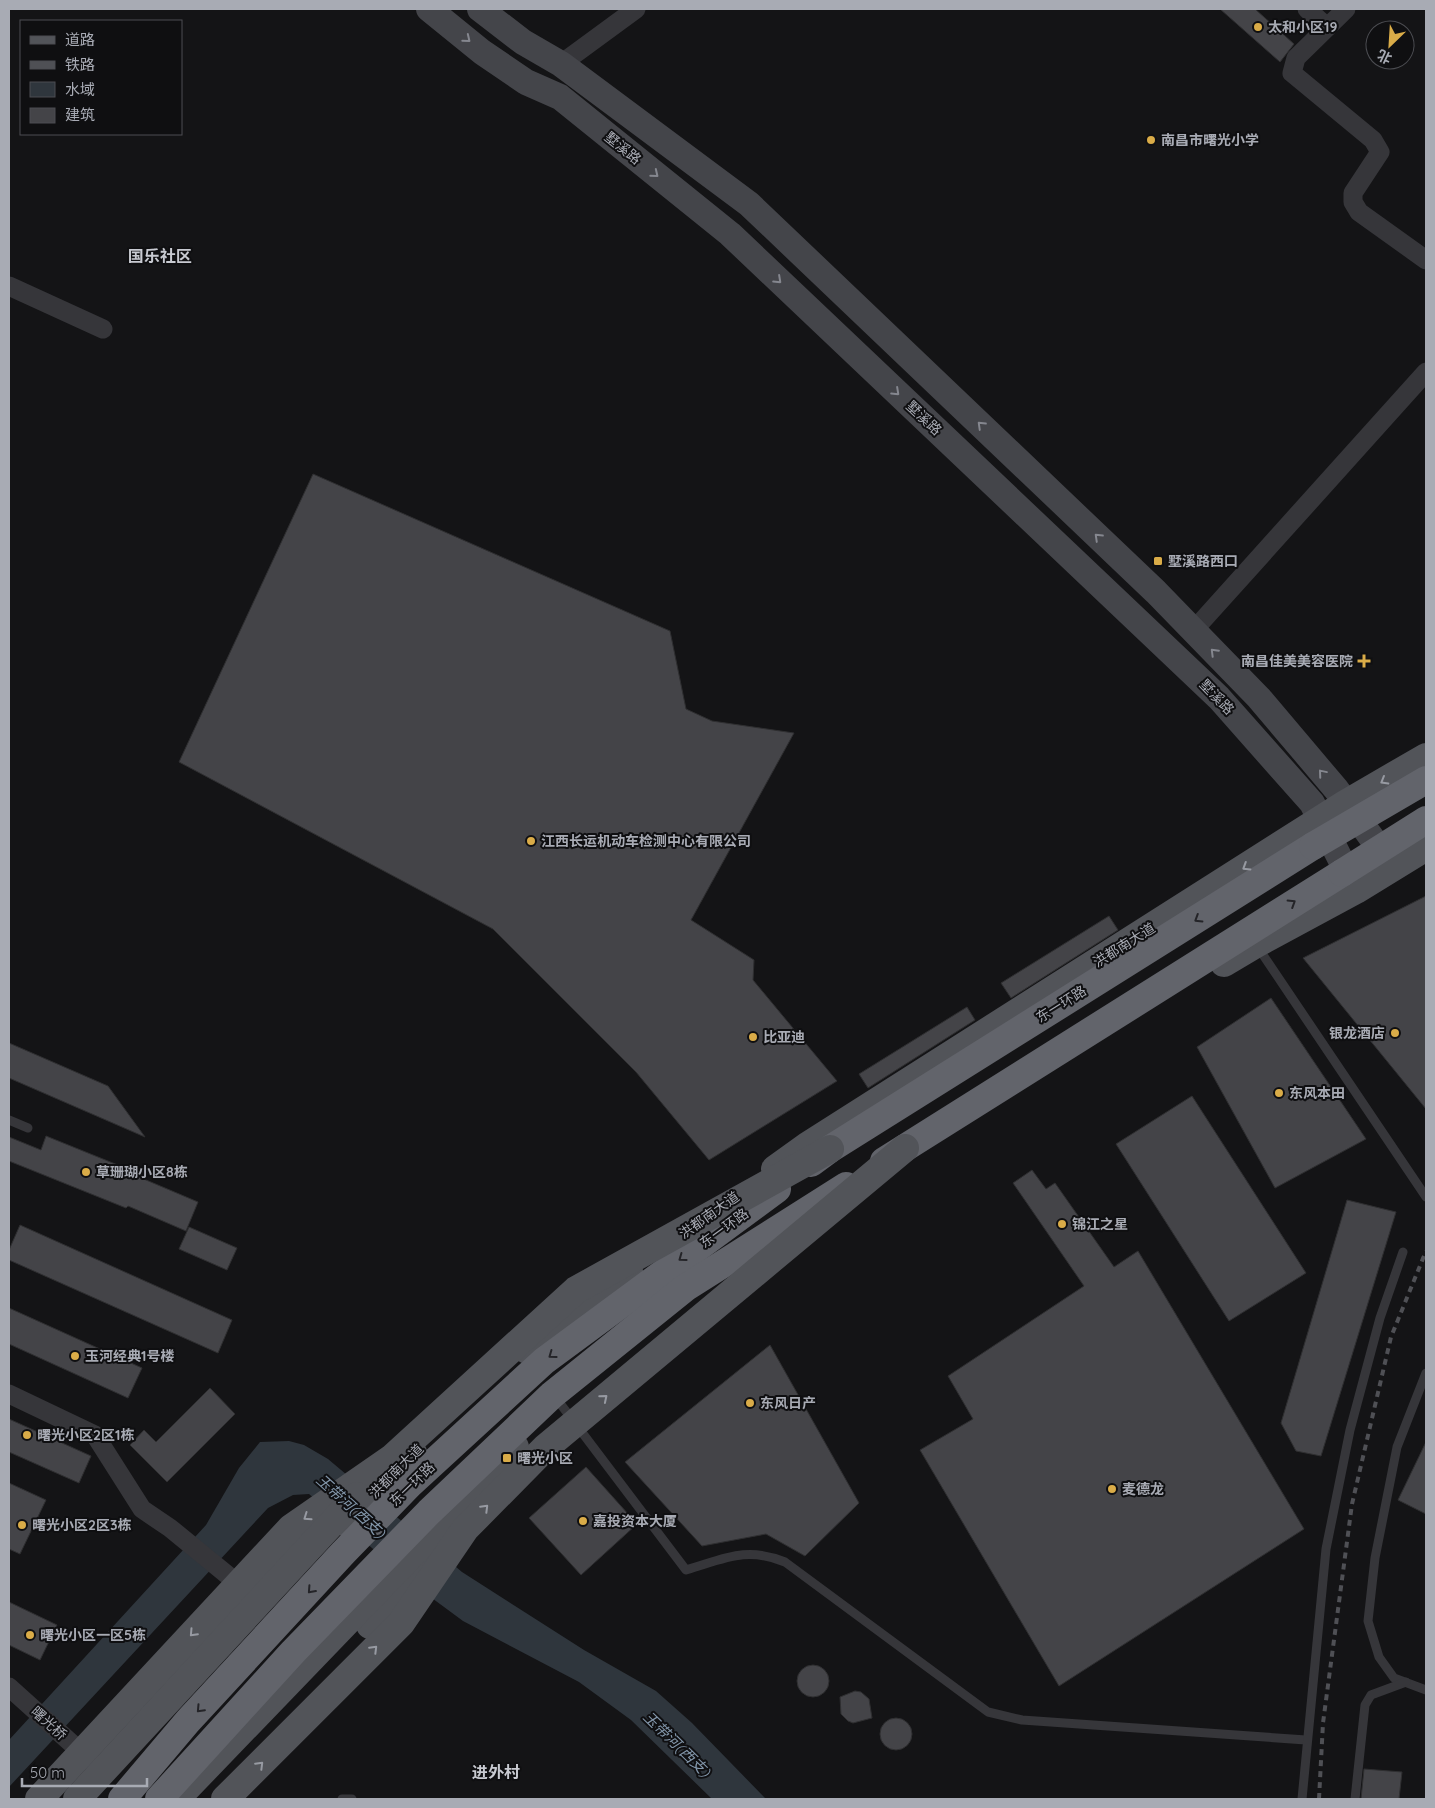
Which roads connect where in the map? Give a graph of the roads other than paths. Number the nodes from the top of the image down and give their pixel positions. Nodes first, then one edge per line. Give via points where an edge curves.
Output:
1 (428, 9) edge
2 (480, 9) edge
3 (636, 9) edge
4 (1307, 9) edge
5 (1346, 9) edge
6 (1327, 27) junction
7 (561, 64) junction
8 (1426, 260) edge
9 (9, 286) edge
10 (103, 329) dead end
11 (1426, 372) edge
12 (1194, 631) junction
13 (1426, 757) edge
14 (1426, 780) edge
15 (1345, 804) junction
16 (1321, 820) junction
17 (1426, 820) edge
18 (1426, 847) edge
19 (1393, 868) junction
20 (1356, 890) junction
21 (1256, 944) junction
22 (9, 1120) edge
23 (28, 1128) dead end
24 (904, 1148) junction
25 (830, 1149) junction
26 (1426, 1197) edge
27 (1403, 1252) dead end
28 (1426, 1373) edge
29 (9, 1394) edge
30 (558, 1402) junction
31 (395, 1462) junction
32 (453, 1526) junction
33 (266, 1608) junction
34 (1406, 1682) junction
35 (9, 1687) edge
36 (1426, 1690) edge
37 (1306, 1740) junction
38 (109, 1793) edge
39 (39, 1799) edge
40 (77, 1799) edge
41 (159, 1799) edge
42 (176, 1799) edge
43 (199, 1799) edge
44 (225, 1799) edge
45 (342, 1799) edge
46 (352, 1799) edge
47 (1302, 1799) edge
48 (1355, 1799) edge

1 -> 16 street, 墅溪路 via 526,82 560,97 730,234 1219,698 1312,803
2 - 7 street via 523,42
3 - 7 street
4 - 6 street
5 - 6 street
6 - 8 street via 1296,58 1292,73 1373,140 1380,152 1353,193 1353,202 1359,212
12 -> 7 street via 749,204
9 - 10 street
11 - 12 street
15 -> 12 street via 1259,698
13 -> 15 main road, 洪都南大道
14 -> 25 highway, 东一环路, bridge via 1304,852
15 - 16 main road, 洪都南大道
15 - 19 street
16 - 20 street, 墅溪路
16 -> 31 main road, 洪都南大道 via 807,1146 607,1286
24 -> 17 highway, 东一环路, bridge
18 - 19 main road
19 - 20 main road
20 - 21 main road
21 - 26 lane
21 - 30 main road via 784,1235 653,1327
22 - 23 lane
32 -> 24 main road, bridge
24 - 41 highway, 东一环路, bridge via 685,1288 552,1395 429,1512 293,1652
25 - 31 main road, bridge via 576,1290
25 -> 38 highway, 东一环路, bridge via 544,1361 409,1485 188,1721
27 - 37 lane via 1380,1318 1350,1430 1326,1549
28 - 34 lane via 1398,1448 1374,1558 1368,1620 1379,1657 1394,1678
29 - 33 street via 94,1434 142,1509 170,1528
30 - 32 main road
30 - 37 lane via 686,1570 738,1554 767,1554 785,1562 988,1712 1022,1720
31 - 33 main road, 洪都南大道
31 -> 39 main road, bridge via 291,1528
31 - 40 main road, bridge
32 - 42 main road via 377,1590
32 - 43 main road, bridge
44 -> 32 main road, bridge via 400,1623
33 - 38 main road, 洪都南大道
34 - 36 lane
34 - 48 lane via 1370,1695 1365,1705
35 - 38 street, 曙光桥, bridge
37 - 47 lane
45 - 46 lane

